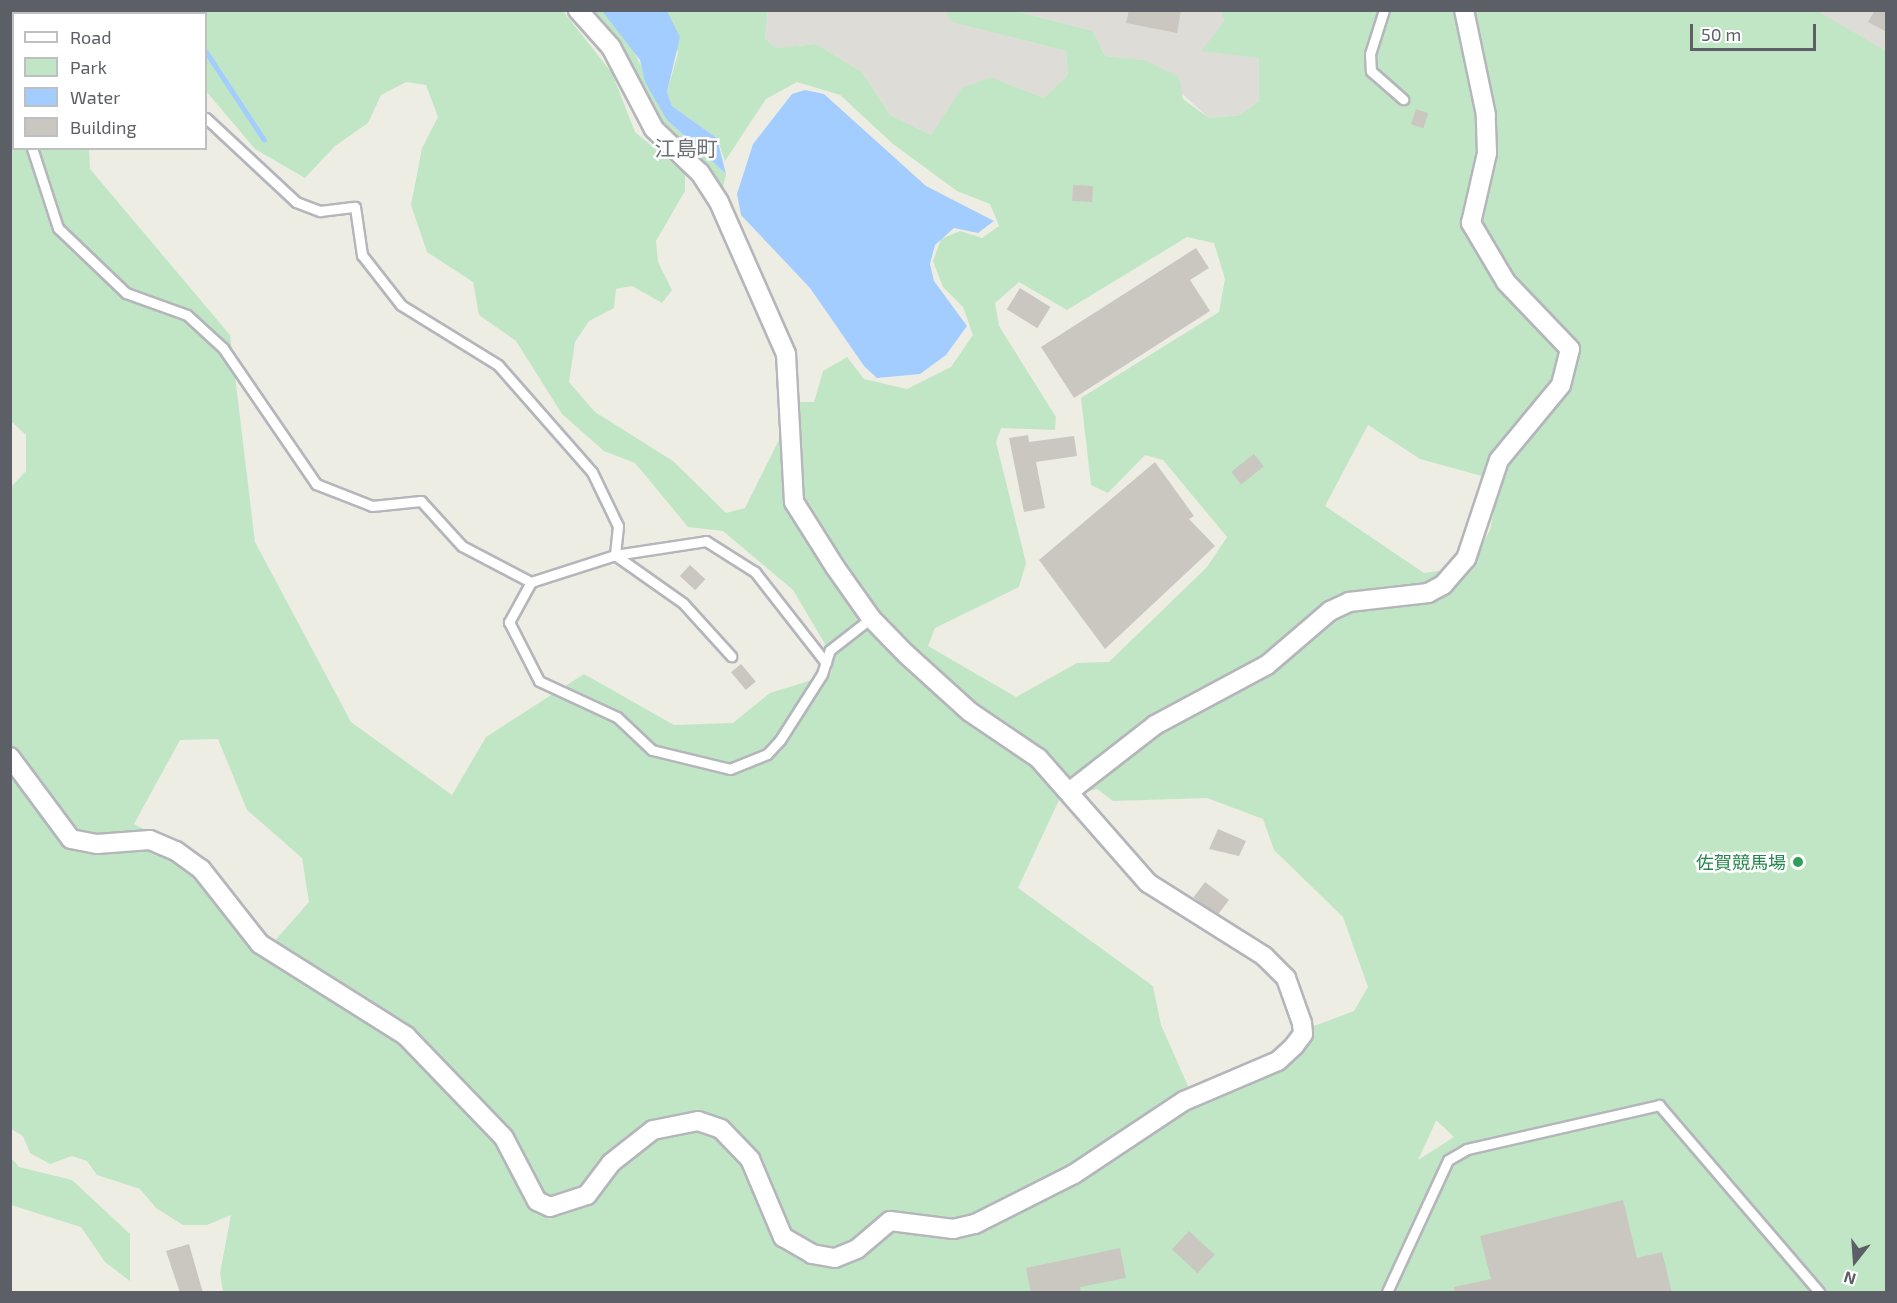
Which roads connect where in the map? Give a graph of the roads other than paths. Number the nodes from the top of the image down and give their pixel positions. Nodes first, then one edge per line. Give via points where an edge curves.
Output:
1 (578, 10) edge
2 (1383, 10) edge
3 (1464, 10) edge
4 (1403, 99) dead end
5 (207, 119) edge
6 (33, 150) edge
7 (615, 555) junction
8 (531, 582) junction
9 (871, 618) junction
10 (731, 656) dead end
11 (825, 663) junction
12 (10, 757) edge
13 (1069, 792) junction
14 (1387, 1293) edge
15 (1819, 1293) edge

1 - 9 street via 611,47 654,129 700,173 719,202 786,354 794,502
2 - 4 lane via 1370,54 1371,72
3 - 13 street via 1486,116 1487,153 1472,223 1506,282 1570,349 1561,385 1499,460 1466,559 1443,585 1428,593 1349,602 1330,611 1267,665 1155,725
5 - 7 lane via 296,202 320,211 355,207 362,255 401,305 498,365 592,472 618,526
6 - 8 lane via 58,228 126,293 187,315 223,348 316,484 372,506 421,501 462,546
7 - 8 lane
7 - 10 lane via 683,603
7 - 11 lane via 706,541 755,572
8 - 11 lane via 509,622 539,681 617,717 652,750 673,759 730,769 766,754 800,713
9 - 11 lane via 847,633
9 - 13 street via 970,712 1038,758
12 - 13 street via 71,839 97,844 150,840 176,851 201,869 260,944 406,1036 504,1138 537,1201 560,1208 577,1202 632,1144 669,1123 698,1121 721,1129 750,1158 783,1238 812,1254 835,1258 857,1249 890,1221 953,1229 975,1224 1074,1174 1184,1101 1278,1061 1303,1034 1300,1006 1286,978 1264,956 1148,883
14 - 15 lane via 1448,1160 1467,1149 1659,1105

